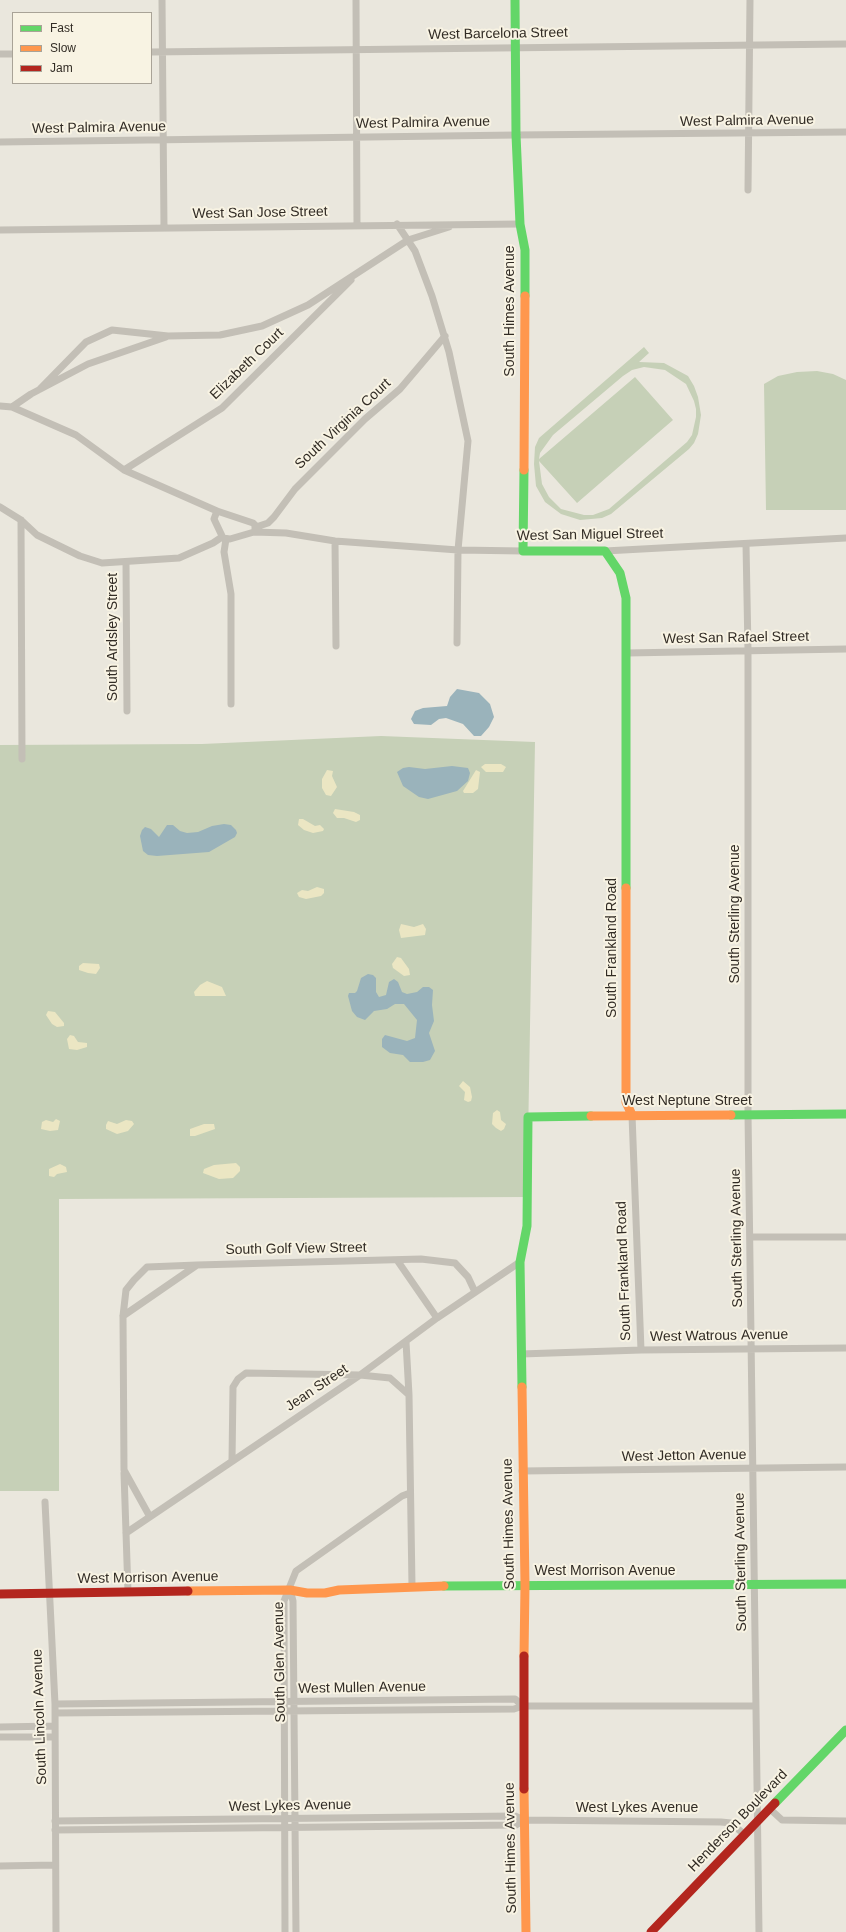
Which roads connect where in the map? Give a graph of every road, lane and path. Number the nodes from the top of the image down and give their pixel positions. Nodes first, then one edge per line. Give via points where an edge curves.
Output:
1 (162, 0) edge
2 (356, 0) edge
3 (515, 0) edge
4 (750, 0) edge
5 (750, 44) junction
6 (846, 44) edge
7 (516, 46) junction
8 (356, 48) junction
9 (152, 52) edge
10 (162, 52) junction
11 (0, 54) edge
12 (12, 54) edge
13 (846, 132) edge
14 (749, 134) junction
15 (516, 135) junction
16 (357, 137) junction
17 (164, 140) junction
18 (0, 142) edge
19 (748, 190) dead end
20 (397, 224) junction
21 (520, 224) junction
22 (357, 225) junction
23 (455, 226) junction
24 (164, 228) junction
25 (0, 230) edge
26 (408, 240) junction
27 (363, 269) junction
28 (310, 303) junction
29 (321, 309) junction
30 (168, 336) junction
31 (445, 336) junction
32 (40, 389) junction
33 (0, 406) edge
34 (12, 407) junction
35 (124, 470) junction
36 (0, 507) edge
37 (217, 511) junction
38 (21, 520) junction
39 (255, 529) junction
40 (224, 538) junction
41 (846, 538) edge
42 (335, 540) junction
43 (746, 544) junction
44 (458, 550) junction
45 (523, 551) junction
46 (605, 551) junction
47 (126, 562) junction
48 (457, 643) dead end
49 (336, 646) dead end
50 (846, 649) edge
51 (748, 650) junction
52 (626, 653) junction
53 (231, 704) dead end
54 (127, 711) dead end
55 (22, 759) dead end
56 (748, 1114) junction
57 (846, 1114) edge
58 (632, 1115) junction
59 (528, 1117) joint
60 (750, 1237) junction
61 (846, 1237) edge
62 (397, 1260) junction
63 (520, 1262) junction
64 (197, 1265) junction
65 (475, 1292) junction
66 (123, 1316) junction
67 (437, 1318) junction
68 (406, 1342) junction
69 (751, 1348) junction
70 (846, 1348) edge
71 (641, 1350) junction
72 (521, 1354) junction
73 (360, 1375) junction
74 (409, 1395) junction
75 (232, 1461) junction
76 (846, 1467) edge
77 (753, 1468) junction
78 (124, 1470) junction
79 (522, 1471) junction
80 (410, 1493) junction
81 (45, 1502) dead end
82 (150, 1518) junction
83 (126, 1533) junction
84 (846, 1584) edge
85 (525, 1585) junction
86 (754, 1585) junction
87 (412, 1586) junction
88 (293, 1590) junction
89 (128, 1592) junction
90 (48, 1593) junction
91 (0, 1594) edge
92 (294, 1701) junction
93 (284, 1702) junction
94 (55, 1704) junction
95 (523, 1706) junction
96 (756, 1706) junction
97 (284, 1711) junction
98 (294, 1711) junction
99 (55, 1713) junction
100 (55, 1726) junction
101 (0, 1728) edge
102 (846, 1730) edge
103 (55, 1737) junction
104 (0, 1738) edge
105 (770, 1809) junction
106 (284, 1819) junction
107 (295, 1819) junction
108 (524, 1820) junction
109 (55, 1821) junction
110 (846, 1821) edge
111 (758, 1822) junction
112 (284, 1828) junction
113 (295, 1828) junction
114 (55, 1830) junction
115 (745, 1835) junction
116 (55, 1865) junction
117 (0, 1866) edge
118 (56, 1932) edge
119 (285, 1932) edge
120 (296, 1932) edge
121 (523, 1932) edge
122 (526, 1932) edge
123 (651, 1932) edge
124 (760, 1932) edge

1 - 10 street
2 - 8 street
3 - 7 street, South Himes Avenue
4 - 5 street
5 - 6 street, West Barcelona Street
5 - 7 street, West Barcelona Street
5 - 14 street
7 - 8 street, West Barcelona Street
7 - 15 street, South Himes Avenue
8 - 10 street, West Barcelona Street
8 - 16 street
9 - 10 street, West Barcelona Street
10 - 17 street
11 - 12 street
13 - 14 street, West Palmira Avenue
14 - 15 street, West Palmira Avenue
14 - 19 street
15 - 16 street, West Palmira Avenue
15 - 21 street, South Himes Avenue
16 - 17 street, West Palmira Avenue
16 - 22 street
17 - 18 street, West Palmira Avenue
17 - 24 street
20 - 22 street, West San Jose Street
20 - 23 street, West San Jose Street
20 - 26 street
21 - 23 street, West San Jose Street
21 - 45 street, South Himes Avenue via 525,250
22 - 24 street, West San Jose Street
23 - 26 street
24 - 25 street, West San Jose Street
26 - 27 street
26 - 31 street via 418,259
27 - 28 street
27 - 29 street, Elizabeth Court
28 - 29 street
28 - 30 street via 262,326 220,335
29 - 35 street, Elizabeth Court via 222,408
30 - 32 street via 88,364
30 - 32 street via 112,330 86,342
31 - 39 street, South Virginia Court via 400,389 365,419 295,489 274,517
31 - 44 street via 468,441
32 - 34 street
33 - 34 street
34 - 35 street via 76,435
35 - 37 street
36 - 38 street
37 - 39 street via 253,523
37 - 40 street via 214,519
38 - 47 street via 37,535 80,556 102,563
38 - 55 street
39 - 40 street
39 - 42 street, West San Miguel Street
40 - 47 street via 179,558
40 - 53 street via 231,594
41 - 43 street, West San Miguel Street
42 - 44 street, West San Miguel Street
42 - 49 street
43 - 46 street, West San Miguel Street
43 - 51 street, South Sterling Avenue
44 - 45 street, West San Miguel Street
44 - 48 street
45 - 46 street, West San Miguel Street
46 - 52 street, South Frankland Road via 620,573 626,598
47 - 54 street, South Ardsley Street
50 - 51 street, West San Rafael Street
51 - 52 street, West San Rafael Street
51 - 56 street, South Sterling Avenue
52 - 58 street, South Frankland Road via 626,1102
56 - 57 street, West Neptune Street
56 - 58 street, West Neptune Street
56 - 60 street, South Sterling Avenue
58 - 59 street, West Neptune Street
58 - 71 street, South Frankland Road
59 - 63 street, South Himes Avenue via 527,1226
60 - 61 street
60 - 69 street, South Sterling Avenue
62 - 64 street, South Golf View Street
62 - 65 street, South Golf View Street via 421,1259 456,1263 468,1277
62 - 67 street
63 - 65 street, Jean Street
63 - 72 street, South Himes Avenue
64 - 66 street
64 - 66 street, South Golf View Street via 148,1267 126,1290
65 - 67 street, Jean Street
66 - 78 street, South Golf View Street
67 - 68 street, Jean Street
68 - 73 street, Jean Street
68 - 74 street
69 - 70 street, West Watrous Avenue
69 - 71 street, West Watrous Avenue
69 - 77 street, South Sterling Avenue
71 - 72 street, West Watrous Avenue
72 - 79 street, South Himes Avenue
73 - 74 street via 390,1378
73 - 75 street, Jean Street
73 - 75 street via 246,1373 233,1386
74 - 80 street
75 - 82 street, Jean Street
76 - 77 street, West Jetton Avenue
77 - 79 street, West Jetton Avenue
77 - 86 street, South Sterling Avenue
78 - 82 street, South Golf View Street
78 - 83 street, South Golf View Street
79 - 85 street, South Himes Avenue
80 - 87 street
80 - 88 street via 402,1496 296,1571 292,1578
81 - 90 street, South Lincoln Avenue
82 - 83 street, Jean Street
83 - 89 street, South Golf View Street
84 - 86 street, West Morrison Avenue
85 - 86 street, West Morrison Avenue
85 - 87 street, West Morrison Avenue
85 - 95 street, South Himes Avenue
86 - 96 street, South Sterling Avenue
87 - 88 street, West Morrison Avenue via 319,1593
88 - 89 street, West Morrison Avenue
88 - 92 street, South Glen Avenue
88 - 93 street, South Glen Avenue via 284,1601
89 - 90 street, West Morrison Avenue
90 - 91 street, West Morrison Avenue
90 - 94 street, South Lincoln Avenue
92 - 93 street, West Mullen Avenue
92 - 95 street, West Mullen Avenue via 515,1699
92 - 98 street, South Glen Avenue
93 - 94 street, West Mullen Avenue
93 - 97 street, South Glen Avenue
94 - 99 street, South Lincoln Avenue
95 - 96 street, West Mullen Avenue
95 - 98 street, West Mullen Avenue via 514,1709
95 - 108 street, South Himes Avenue
96 - 111 street, South Sterling Avenue
97 - 98 street, West Mullen Avenue
97 - 99 street, West Mullen Avenue
97 - 106 street, South Glen Avenue
98 - 107 street, South Glen Avenue
99 - 100 street, South Lincoln Avenue
100 - 101 street
100 - 103 street, South Lincoln Avenue
102 - 105 street, Henderson Boulevard
103 - 104 street
103 - 109 street, South Lincoln Avenue
105 - 110 street via 782,1820
105 - 111 street, Henderson Boulevard
106 - 107 street, West Lykes Avenue
106 - 109 street, West Lykes Avenue
106 - 112 street, South Glen Avenue
107 - 108 street, West Lykes Avenue via 515,1816
107 - 113 street, South Glen Avenue
108 - 113 street, West Lykes Avenue via 516,1825
108 - 115 street, West Lykes Avenue via 731,1823
108 - 122 street, South Himes Avenue
109 - 114 street, South Lincoln Avenue
111 - 115 street, Henderson Boulevard
111 - 124 street, South Sterling Avenue
112 - 113 street, West Lykes Avenue
112 - 114 street, West Lykes Avenue
112 - 119 street, South Glen Avenue
113 - 120 street, South Glen Avenue
114 - 116 street, South Lincoln Avenue
115 - 123 street, Henderson Boulevard
116 - 117 street
116 - 118 street, South Lincoln Avenue
121 - 122 street

